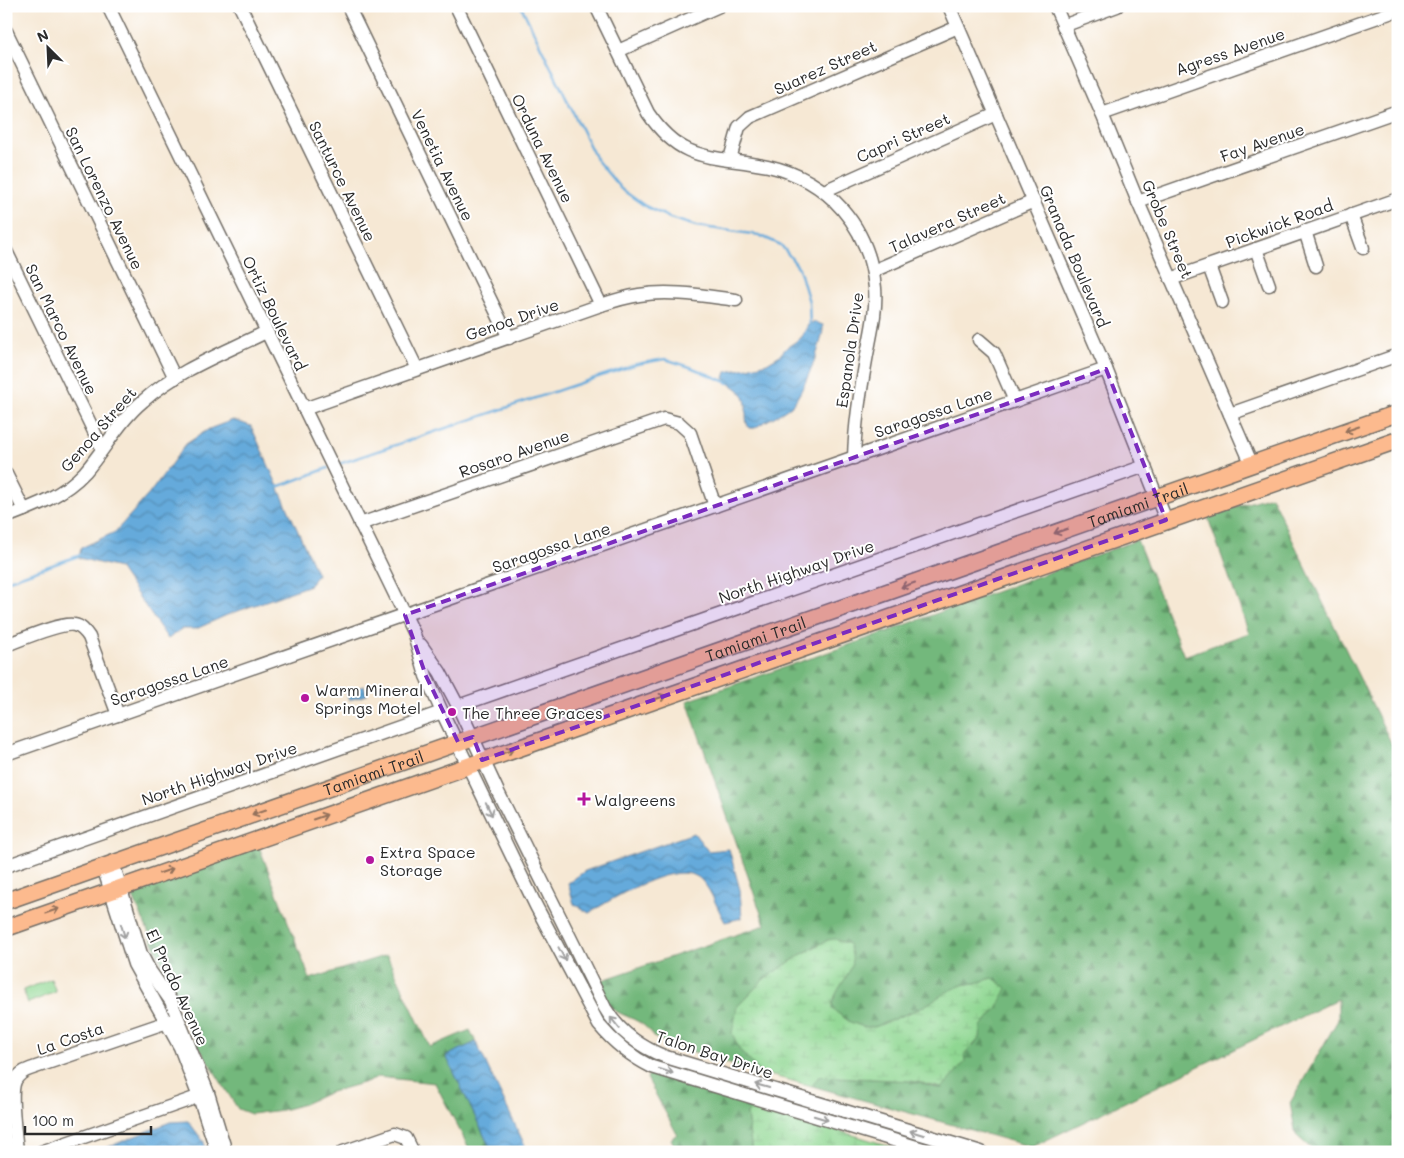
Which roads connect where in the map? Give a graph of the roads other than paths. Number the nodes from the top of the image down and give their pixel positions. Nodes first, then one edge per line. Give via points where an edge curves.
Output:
1 (108, 6) edge
2 (240, 6) edge
3 (348, 6) edge
4 (456, 6) edge
5 (596, 6) edge
6 (719, 6) edge
7 (949, 6) edge
8 (1055, 6) edge
9 (1117, 6) edge
10 (1398, 10) edge
11 (1063, 26) junction
12 (958, 27) junction
13 (6, 31) edge
14 (618, 51) junction
15 (1398, 112) edge
16 (996, 114) junction
17 (1102, 114) junction
18 (730, 160) junction
19 (824, 190) junction
20 (1398, 199) edge
21 (1034, 201) junction
22 (1138, 202) junction
23 (1351, 215) junction
24 (1305, 231) junction
25 (1256, 248) junction
26 (1363, 248) dead end
27 (6, 251) edge
28 (1209, 266) junction
29 (1316, 266) dead end
30 (873, 271) junction
31 (1172, 279) junction
32 (1269, 285) dead end
33 (736, 300) dead end
34 (1222, 302) dead end
35 (601, 305) junction
36 (266, 332) junction
37 (509, 338) junction
38 (979, 340) dead end
39 (1398, 355) edge
40 (418, 369) junction
41 (1106, 369) junction
42 (175, 378) junction
43 (1015, 401) junction
44 (304, 409) junction
45 (1398, 413) edge
46 (1230, 414) junction
47 (1398, 440) edge
48 (102, 448) junction
49 (854, 458) junction
50 (1252, 464) junction
51 (1145, 466) junction
52 (6, 474) edge
53 (1157, 497) junction
54 (715, 506) junction
55 (24, 510) junction
56 (6, 517) edge
57 (1166, 520) junction
58 (360, 524) junction
59 (404, 615) junction
60 (414, 634) junction
61 (6, 645) edge
62 (458, 706) junction
63 (442, 712) junction
64 (118, 715) junction
65 (465, 740) junction
66 (6, 754) edge
67 (475, 762) junction
68 (108, 865) junction
69 (6, 866) edge
70 (115, 889) junction
71 (6, 901) edge
72 (6, 928) edge
73 (172, 1020) junction
74 (204, 1095) junction
75 (18, 1152) edge
76 (41, 1152) edge
77 (217, 1152) edge
78 (226, 1152) edge
79 (343, 1152) edge
80 (413, 1152) edge
81 (933, 1152) edge
82 (981, 1152) edge

1 - 36 street, Ortiz Boulevard
2 - 40 street, Santurce Avenue
3 - 37 street, Venetia Avenue
4 - 35 street, Orduna Avenue
5 - 14 street, Espanola Drive
6 - 14 street
7 - 12 street, Granada Boulevard
8 - 11 street, Grobe Street
9 - 11 street
10 - 17 street, Agress Avenue
11 - 17 street, Grobe Street
12 - 16 street, Granada Boulevard
12 - 18 street, Suarez Street via 750,117 739,127
13 - 42 street, San Lorenzo Avenue
14 - 18 street, Espanola Drive via 648,114 664,134 697,155
15 - 22 street, Fay Avenue
16 - 19 street, Capri Street
16 - 21 street, Granada Boulevard
17 - 22 street, Grobe Street
18 - 19 street, Espanola Drive via 790,173
19 - 30 street, Espanola Drive via 856,228
20 - 23 street, Pickwick Road
21 - 30 street, Talavera Street
21 - 41 street, Granada Boulevard
22 - 31 street, Grobe Street
23 - 24 street, Pickwick Road
23 - 26 street
24 - 25 street, Pickwick Road
24 - 29 street
25 - 28 street, Pickwick Road
25 - 32 street
27 - 48 street, San Marco Avenue
28 - 31 street, Pickwick Road
28 - 34 street
30 - 49 street, Espanola Drive via 875,310 856,417
31 - 46 street, Grobe Street
33 - 35 street, Genoa Drive via 652,293
35 - 37 street, Genoa Drive
36 - 42 street, Genoa Street
36 - 44 street, Ortiz Boulevard
37 - 40 street, Genoa Drive
38 - 43 street via 994,353
39 - 46 street
40 - 44 street, Genoa Drive
41 - 43 street, Saragossa Lane
41 - 51 street, Granada Boulevard
42 - 48 street, Genoa Street via 133,410
43 - 49 street, Saragossa Lane
44 - 58 street, Ortiz Boulevard
45 -> 50 main road, Tamiami Trail
46 - 50 street, Grobe Street
47 - 57 main road, Tamiami Trail
48 - 55 street, Genoa Street via 70,486
49 - 54 street, Saragossa Lane
50 - 53 main road, Tamiami Trail
51 - 53 street, Granada Boulevard
51 - 62 street, North Highway Drive
52 - 55 street
53 - 57 street, Granada Boulevard
53 -> 65 main road, Tamiami Trail
54 - 58 street, Rosaro Avenue via 691,436 684,426 670,420 656,421
54 - 59 street, Saragossa Lane
55 - 56 street, Genoa Street
67 -> 57 main road, Tamiami Trail
58 - 59 street, Ortiz Boulevard
59 - 60 street, Ortiz Boulevard
59 - 64 street, Saragossa Lane
60 - 62 street, Ortiz Boulevard
60 - 63 street, Ortiz Boulevard via 426,676
61 - 64 street via 62,625 77,626 89,637
62 - 65 street, Ortiz Boulevard
63 - 65 street, Ortiz Boulevard
63 - 69 street, North Highway Drive
64 - 66 street, Saragossa Lane
65 - 67 street
65 -> 68 main road, Tamiami Trail
70 -> 67 main road, Tamiami Trail
67 -> 81 street, Talon Bay Drive via 536,906 592,1013 608,1036 622,1048 652,1066
82 -> 67 street, Talon Bay Drive via 666,1058 629,1037 605,1008
68 - 70 street, El Prado Avenue
68 - 71 main road, Tamiami Trail
72 -> 70 main road, Tamiami Trail
70 - 73 street, El Prado Avenue via 127,944 142,968 168,995
73 - 74 street, El Prado Avenue
73 - 75 street, La Costa via 20,1074 13,1090
74 - 76 street
74 - 77 street
74 - 78 street, El Prado Avenue
79 - 80 street via 395,1134 406,1138

